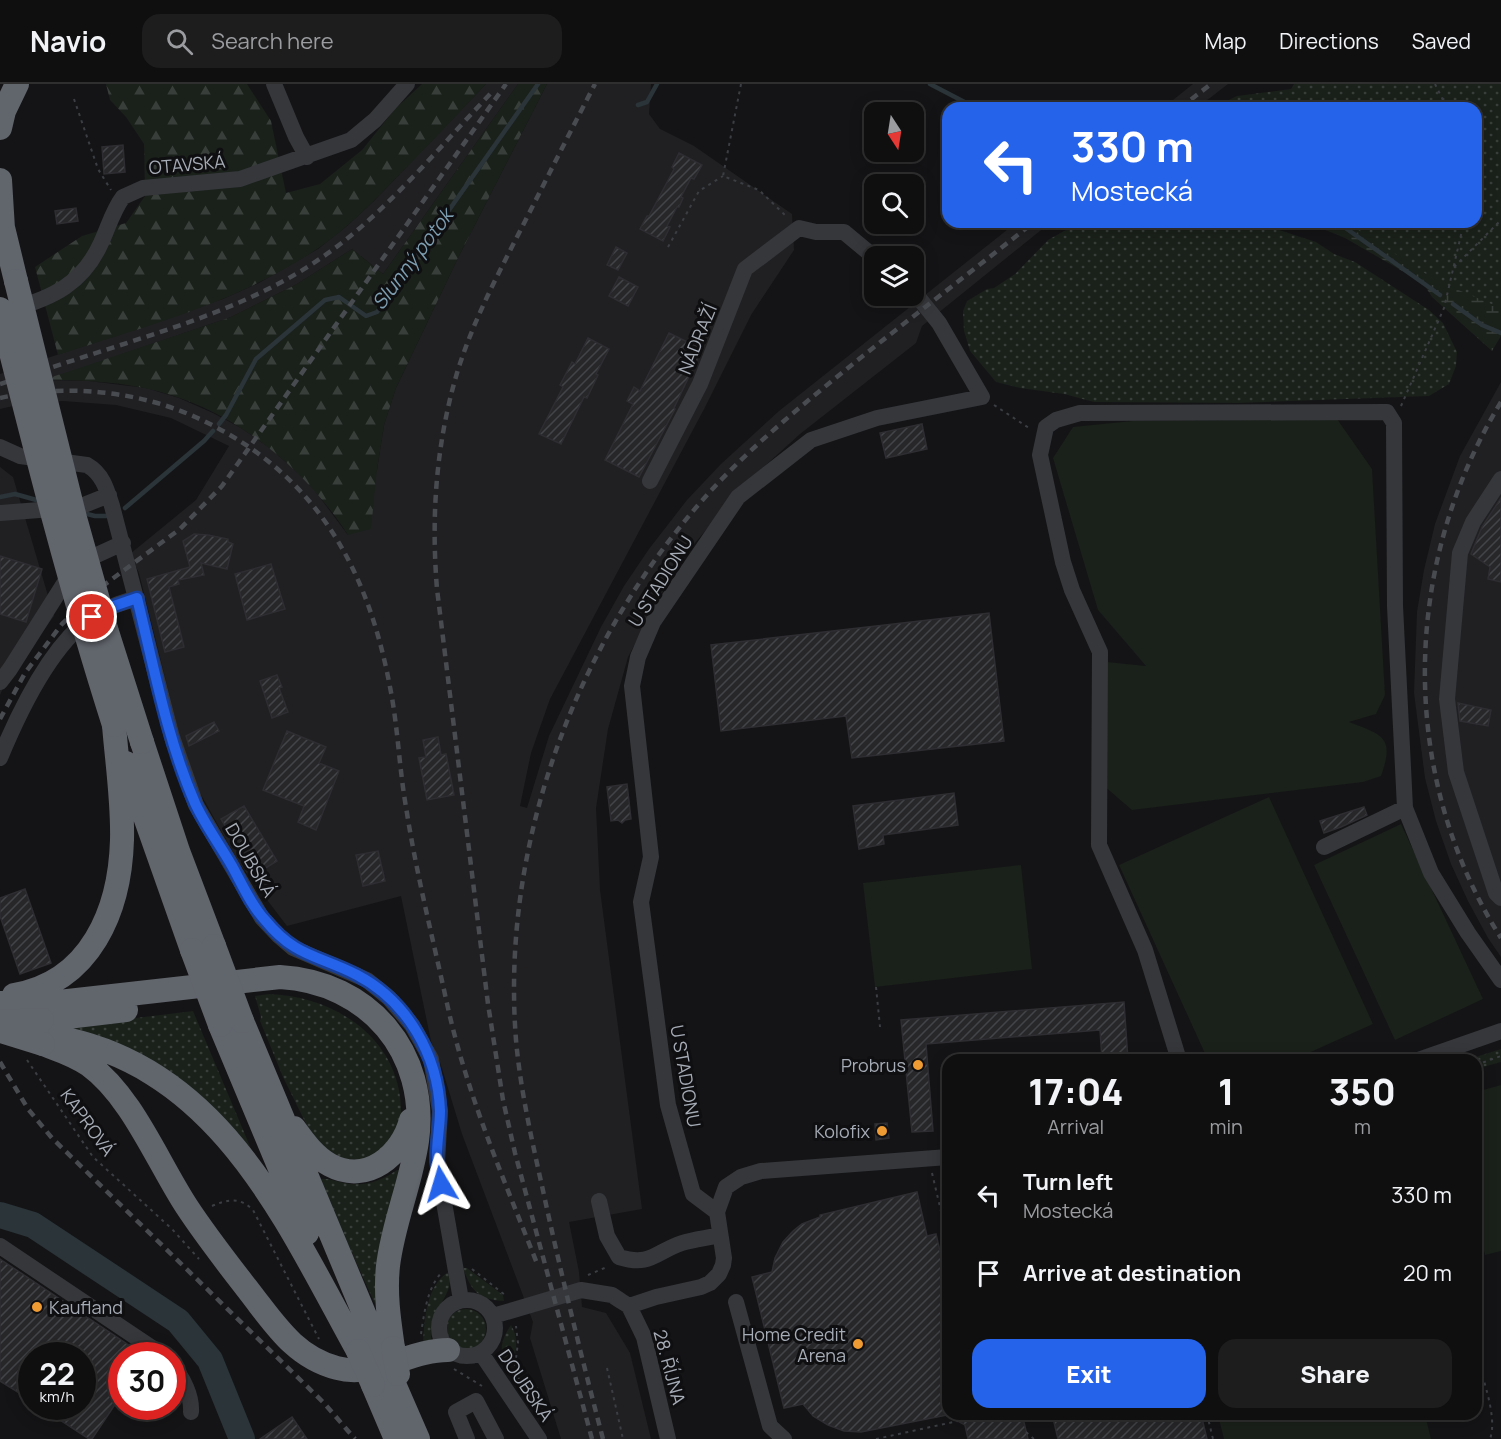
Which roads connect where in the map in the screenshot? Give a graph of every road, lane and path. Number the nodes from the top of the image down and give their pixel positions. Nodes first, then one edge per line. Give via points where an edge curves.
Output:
1 (17, 84) edge
2 (274, 84) edge
3 (407, 84) edge
4 (741, 84) edge
5 (1435, 84) edge
6 (74, 99) dead end
7 (1444, 102) edge
8 (0, 129) edge
9 (307, 157) junction
10 (723, 176) junction
11 (0, 180) edge
12 (119, 202) junction
13 (1501, 220) edge
14 (2, 222) edge
15 (799, 228) junction
16 (1463, 228) edge
17 (668, 247) dead end
18 (864, 249) edge
19 (1454, 268) junction
20 (924, 304) edge
21 (0, 311) edge
22 (982, 397) junction
23 (1394, 423) junction
24 (1042, 444) junction
25 (0, 447) edge
26 (1501, 479) edge
27 (650, 481) dead end
28 (109, 495) junction
29 (0, 513) edge
30 (123, 543) junction
31 (137, 598) junction
32 (0, 682) edge
33 (126, 747) junction
34 (0, 758) edge
35 (1406, 808) junction
36 (1324, 847) dead end
37 (1501, 898) edge
38 (1501, 980) edge
39 (876, 987) dead end
40 (0, 997) edge
41 (0, 1003) edge
42 (0, 1022) edge
43 (231, 1023) junction
44 (39, 1025) junction
45 (880, 1027) dead end
46 (0, 1031) edge
47 (1501, 1031) edge
48 (1177, 1054) edge
49 (1436, 1054) edge
50 (1501, 1056) edge
51 (1482, 1063) edge
52 (414, 1085) junction
53 (268, 1086) junction
54 (942, 1157) edge
55 (928, 1158) junction
56 (599, 1201) dead end
57 (212, 1206) dead end
58 (717, 1212) junction
59 (942, 1216) edge
60 (172, 1229) dead end
61 (720, 1235) junction
62 (0, 1246) edge
63 (619, 1257) junction
64 (457, 1267) junction
65 (586, 1275) dead end
66 (461, 1300) junction
67 (736, 1302) dead end
68 (629, 1306) junction
69 (512, 1312) junction
70 (493, 1316) junction
71 (143, 1342) edge
72 (378, 1351) junction
73 (422, 1353) junction
74 (481, 1353) junction
75 (448, 1359) junction
76 (337, 1368) junction
77 (607, 1368) dead end
78 (1482, 1377) edge
79 (388, 1379) junction
80 (186, 1390) edge
81 (488, 1390) dead end
82 (191, 1412) dead end
83 (1208, 1420) edge
84 (958, 1421) dead end
85 (1026, 1432) dead end
86 (467, 1434) edge
87 (494, 1434) edge
88 (537, 1436) edge
89 (396, 1439) edge
90 (418, 1439) edge
91 (623, 1439) edge
92 (668, 1439) edge
93 (784, 1439) edge
94 (876, 1439) edge
95 (1034, 1439) edge
96 (1213, 1439) edge
97 (1490, 1439) edge

1 - 8 highway
2 - 9 street
3 - 9 street, OTAVSKÁ via 351,140
4 - 10 path
5 - 7 path
6 - 12 path via 98,169
9 - 12 street, OTAVSKÁ via 240,179 142,188
10 - 15 path via 759,190
10 - 17 path via 699,190
11 - 14 highway
12 - 21 street via 100,246 80,275 52,296
13 - 19 path
14 - 33 highway, bridge via 106,632
15 - 18 street via 844,232
15 - 27 street, NÁDRAŽÍ via 745,269 700,384
16 - 19 path
19 - 23 path via 1444,308
20 - 22 street
21 - 33 highway, bridge via 86,636 114,725
22 - 24 path via 1028,426
22 - 58 street, U STADIONU via 877,418 812,440 738,497 653,622 638,657 632,686 651,857 641,903 668,1105 693,1194
23 - 24 street via 1387,412 1080,413 1046,427
23 - 35 street via 1395,606
24 - 48 street via 1040,456 1064,562 1100,652 1099,845 1145,950
25 - 28 street, DOUBSKÁ via 20,456 87,465 96,470
26 - 37 street via 1473,522 1460,553 1447,699 1456,772
28 - 29 street, bridge via 79,507
28 - 30 street, DOUBSKÁ
30 - 31 street, DOUBSKÁ
30 - 32 street via 72,571
31 - 34 street via 92,617 67,640 23,706
31 - 64 street, DOUBSKÁ via 184,775 196,805 262,918 293,948 367,980 389,998 412,1025 431,1059 440,1111 437,1162
33 - 43 highway, bridge via 178,851 203,948
33 - 44 highway via 120,866 113,897 89,951 70,971
35 - 36 street
35 - 38 street via 1431,873
39 - 45 path
40 - 44 highway
41 - 44 highway
42 - 44 highway, bridge
43 - 53 highway
43 - 72 highway
44 - 46 highway, bridge
44 - 52 highway via 127,1010 256,979 311,980 354,998 378,1018 404,1055
44 - 60 path, KAPROVÁ via 93,1157
44 - 72 highway via 124,1058 173,1088 210,1119 261,1180
44 - 76 highway via 70,1054 106,1079 122,1099 192,1214 280,1332 309,1356
47 - 49 street
50 - 51 path
52 - 53 highway via 414,1109 399,1148 381,1164 357,1171 338,1169 321,1159 287,1118
52 - 72 highway via 417,1140 394,1229 387,1307
53 - 72 highway
54 - 55 street
55 - 58 street via 761,1171 726,1187
55 - 59 path
56 - 63 street via 607,1236
57 - 76 path via 224,1200 238,1200 253,1210
58 - 61 street
61 - 63 street via 682,1243 636,1262
61 - 68 street via 723,1265 711,1283
62 - 71 street
63 - 65 path via 604,1270
64 - 66 street, DOUBSKÁ
64 - 69 path via 468,1265 489,1281 506,1296
64 - 73 path via 439,1274 434,1284 424,1310
66 - 70 street via 483,1305
66 - 75 street via 445,1309 438,1326
67 - 93 street via 770,1426
68 - 69 street via 612,1295 581,1290
68 - 92 street, 28. ŘÍJNA via 644,1337
69 - 70 street
69 - 88 path via 518,1330 514,1374 517,1379 533,1383 540,1396
70 - 74 street, DOUBSKÁ via 493,1341
72 - 79 highway
73 - 75 highway
73 - 76 highway via 369,1369
74 - 75 street, DOUBSKÁ
74 - 88 street, DOUBSKÁ
75 - 81 path
77 - 91 path
78 - 97 path via 1493,1430
79 - 89 highway
79 - 90 highway
80 - 82 street
83 - 96 path
84 - 94 path
85 - 95 path
86 - 87 street
86 - 87 street via 456,1412 476,1401

